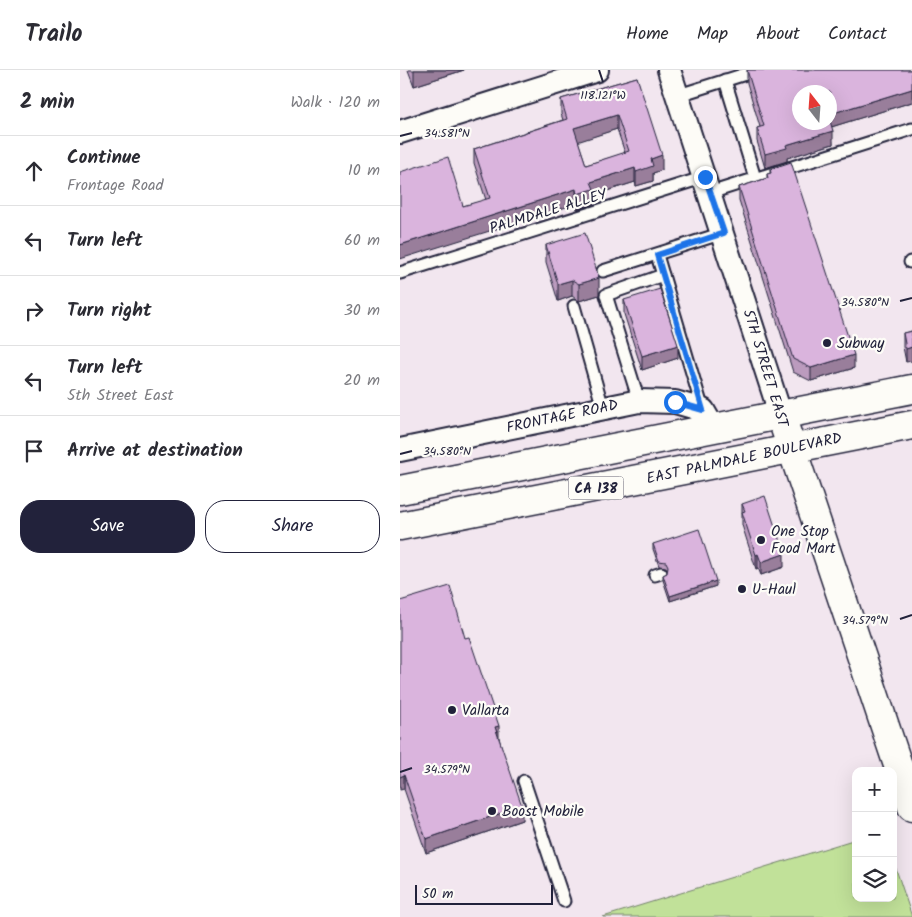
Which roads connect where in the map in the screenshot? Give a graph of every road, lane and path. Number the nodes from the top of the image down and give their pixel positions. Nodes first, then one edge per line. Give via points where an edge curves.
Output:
1 (597, 70) edge
2 (669, 70) edge
3 (758, 70) edge
4 (572, 74) edge
5 (724, 80) junction
6 (678, 95) junction
7 (912, 129) edge
8 (400, 132) edge
9 (755, 178) junction
10 (708, 185) junction
11 (724, 233) junction
12 (657, 255) junction
13 (603, 271) dead end
14 (400, 273) edge
15 (663, 275) junction
16 (574, 306) dead end
17 (912, 389) edge
18 (639, 401) junction
19 (603, 408) junction
20 (781, 416) junction
21 (708, 420) junction
22 (912, 425) edge
23 (791, 448) junction
24 (400, 450) edge
25 (400, 490) edge
26 (400, 526) edge
27 (907, 775) edge
28 (524, 781) dead end
29 (912, 807) edge
30 (564, 901) dead end

1 - 4 street
2 - 6 street, 5TH STREET EAST
3 - 5 lane
4 - 8 street
5 - 6 lane
5 - 9 lane
6 - 10 street, 5TH STREET EAST
7 - 9 lane, PALMDALE ALLEY
9 - 10 lane, PALMDALE ALLEY
10 - 11 street, 5TH STREET EAST
10 - 14 lane, PALMDALE ALLEY
11 - 12 lane
11 - 20 street, 5TH STREET EAST
12 - 13 lane
12 - 15 lane
15 - 18 lane via 606,295
15 - 21 lane
16 - 19 lane
17 - 20 main road, CA 138
18 - 19 street, FRONTAGE ROAD
18 - 21 street, FRONTAGE ROAD via 675,402
19 - 24 street, FRONTAGE ROAD
20 - 21 main road, CA 138
20 - 23 main road, 5TH STREET EAST
21 - 25 main road, CA 138
22 - 23 main road, EAST PALMDALE BOULEVARD / CA 138
23 - 26 main road, EAST PALMDALE BOULEVARD / CA 138
23 - 27 main road, 5TH STREET EAST
27 - 29 main road, 5TH STREET EAST
28 - 30 lane

